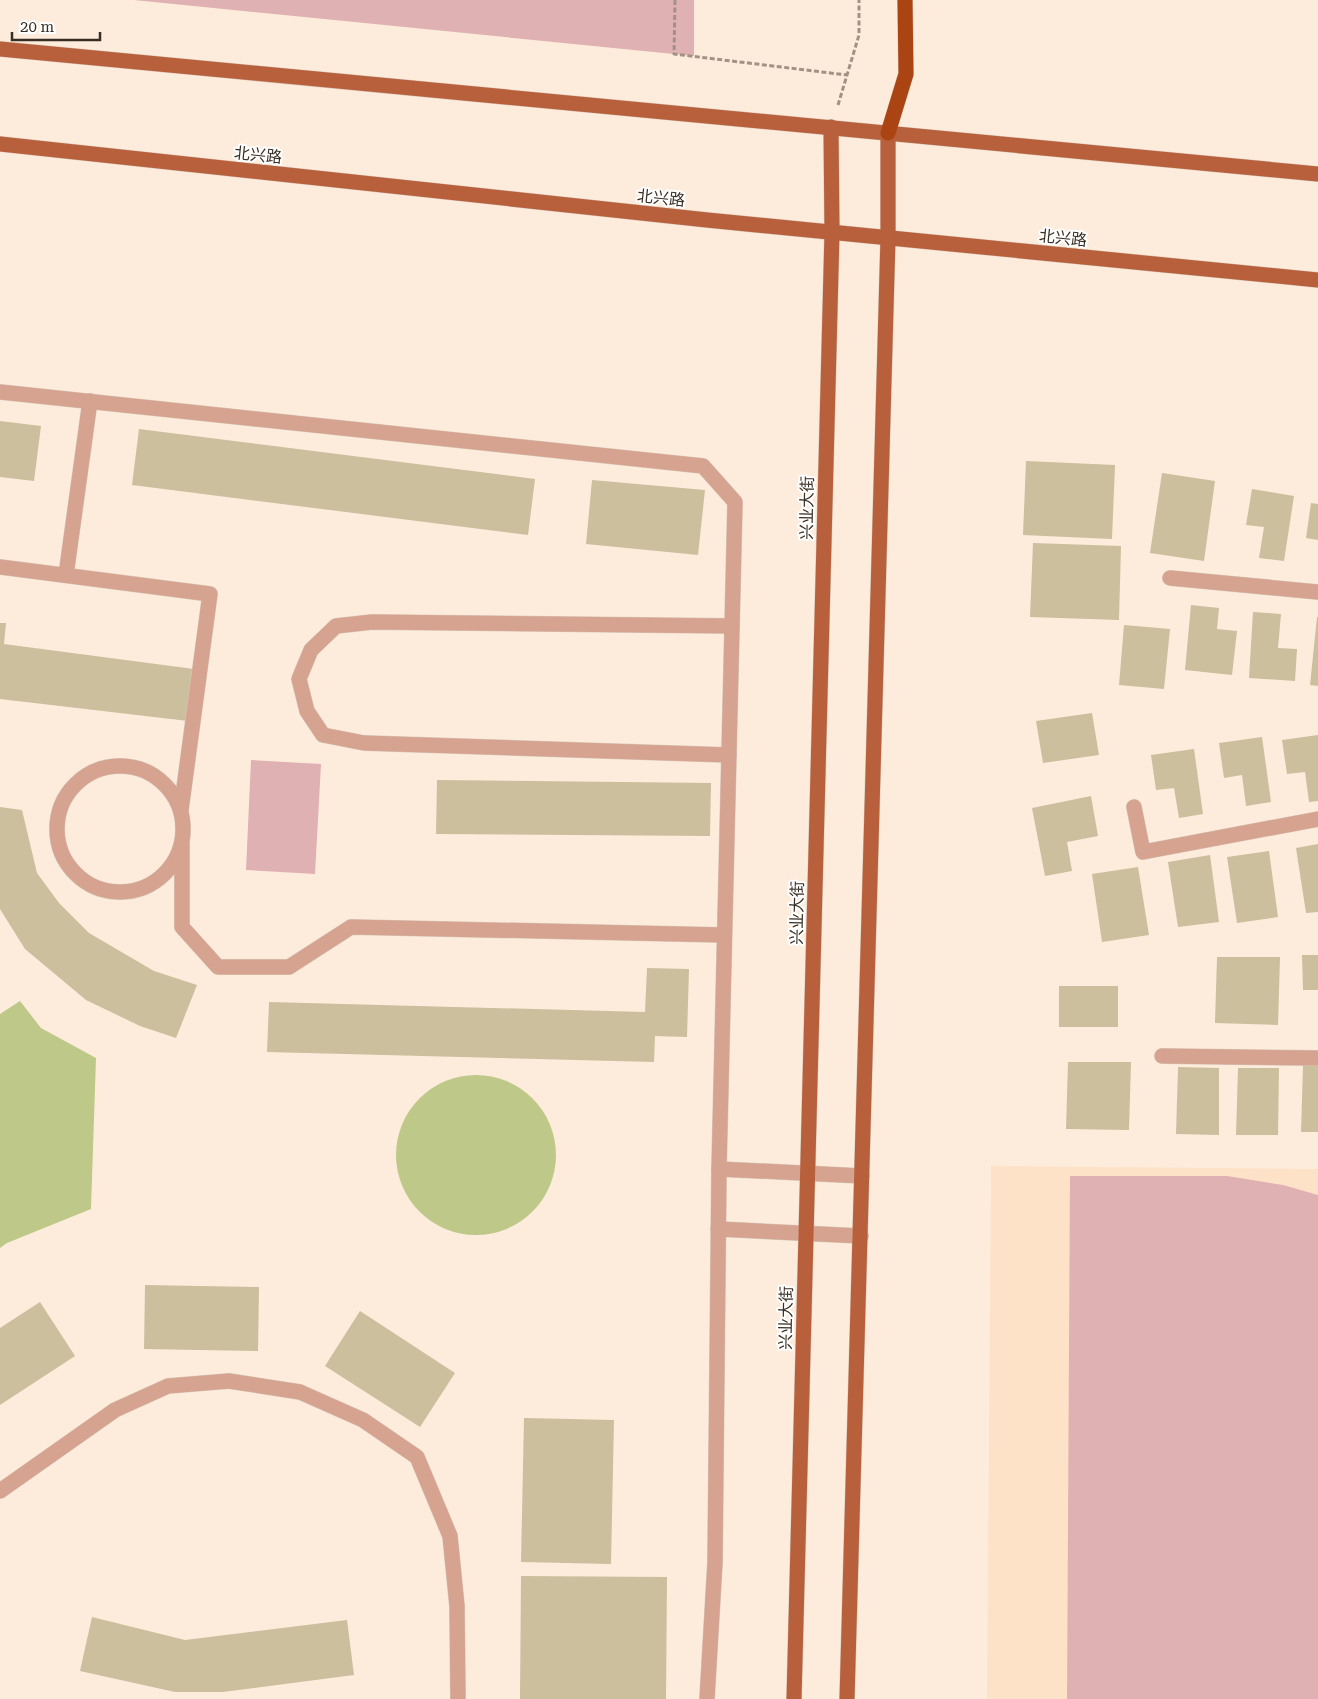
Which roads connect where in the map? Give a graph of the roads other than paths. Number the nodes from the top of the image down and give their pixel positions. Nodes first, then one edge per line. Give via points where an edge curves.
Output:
1 (905, 0) edge
2 (0, 49) edge
3 (831, 127) junction
4 (888, 133) junction
5 (0, 144) edge
6 (1318, 174) edge
7 (832, 233) junction
8 (888, 238) junction
9 (1318, 280) edge
10 (0, 392) edge
11 (90, 401) junction
12 (0, 567) edge
13 (66, 575) junction
14 (1170, 578) dead end
15 (1318, 592) edge
16 (732, 626) junction
17 (729, 754) junction
18 (1134, 807) dead end
19 (181, 810) junction
20 (1318, 819) edge
21 (182, 845) junction
22 (724, 935) junction
23 (1162, 1056) dead end
24 (1318, 1058) edge
25 (719, 1169) junction
26 (808, 1174) junction
27 (862, 1176) junction
28 (718, 1229) junction
29 (806, 1234) junction
30 (860, 1236) junction
31 (0, 1491) edge
32 (458, 1699) edge
33 (707, 1699) edge
34 (794, 1699) edge
35 (847, 1699) edge

1 - 4 highway via 906,74
2 - 3 main road
3 - 4 main road
3 - 7 main road, 兴业大街
4 - 6 main road
4 - 8 main road
5 - 7 main road, 北兴路
7 - 8 main road, 北兴路
7 - 26 main road, 兴业大街
8 - 9 main road, 北兴路
8 - 27 main road
10 - 11 street
11 - 13 street
11 - 16 street via 703,466 735,502
12 - 13 street
13 - 19 street via 210,594
14 - 15 street
16 - 17 street
16 - 17 street via 372,622 336,626 311,650 299,678 307,711 323,734 364,743
17 - 22 street
18 - 20 street via 1143,852
19 - 21 street
19 - 21 street via 171,791 156,776 136,767 115,765 94,771 76,782 63,799 56,820 57,841 64,861 78,878 96,888 118,893 139,890 158,880 173,865
21 - 22 street via 182,928 218,967 289,967 351,926
22 - 25 street
23 - 24 street
25 - 26 street
25 - 28 street
26 - 27 street
26 - 29 main road, 兴业大街
27 - 30 main road
28 - 29 street
28 - 33 street via 715,1562
29 - 30 street
29 - 34 main road, 兴业大街
30 - 35 main road
31 - 32 street via 115,1410 168,1386 229,1381 300,1392 363,1420 417,1457 450,1536 458,1606

